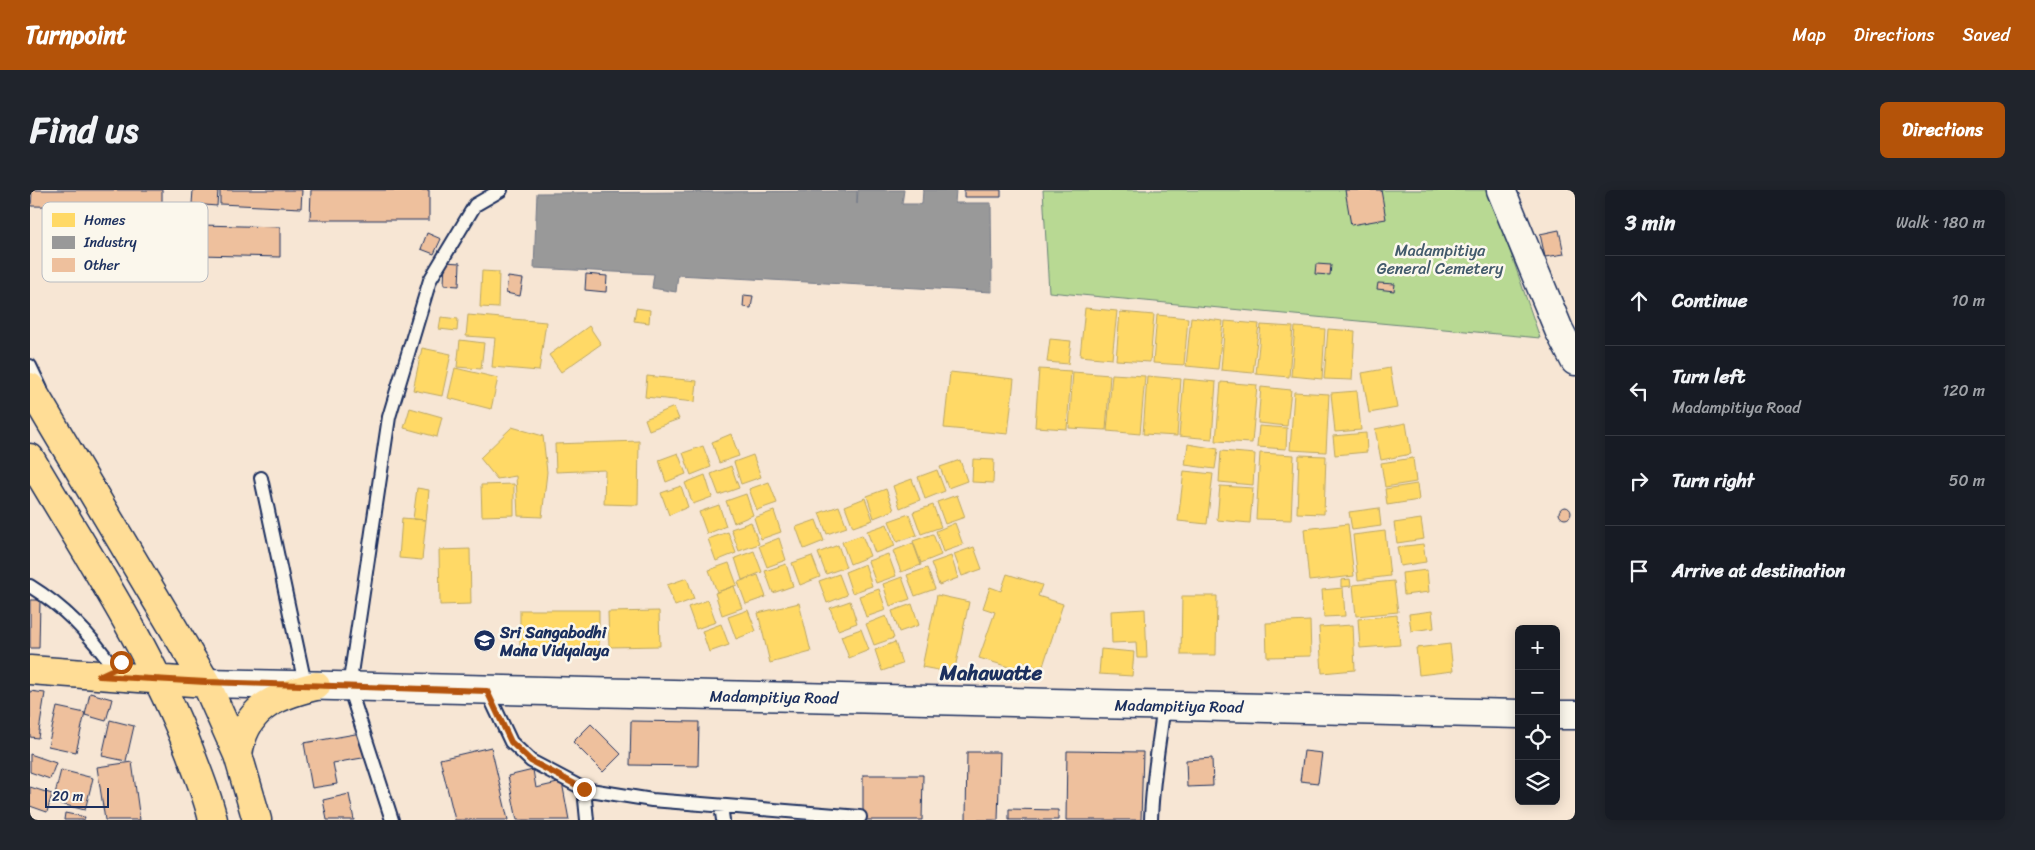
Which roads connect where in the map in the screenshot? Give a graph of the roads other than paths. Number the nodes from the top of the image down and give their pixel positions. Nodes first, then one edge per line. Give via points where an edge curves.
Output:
1 (501, 190) edge
2 (1501, 190) edge
3 (1575, 361) edge
4 (30, 366) edge
5 (30, 388) edge
6 (30, 458) edge
7 (73, 458) junction
8 (262, 478) dead end
9 (30, 586) edge
10 (130, 626) junction
11 (30, 670) edge
12 (106, 672) junction
13 (158, 680) junction
14 (206, 682) junction
15 (310, 685) junction
16 (350, 687) junction
17 (487, 691) junction
18 (1164, 705) junction
19 (1515, 714) edge
20 (1560, 715) edge
21 (1575, 715) edge
22 (238, 755) junction
23 (584, 789) junction
24 (721, 806) junction
25 (860, 817) dead end
26 (213, 820) edge
27 (257, 820) edge
28 (392, 820) edge
29 (587, 820) edge
30 (723, 820) edge
31 (1151, 820) edge

1 - 16 lane via 475,205 430,280 389,417
2 - 3 main road
4 - 7 lane
5 - 7 main road
6 - 10 main road
7 - 14 main road
8 - 15 lane
9 - 12 lane via 52,599 97,644
10 - 12 main road via 126,652
10 - 13 main road
11 - 12 main road, Madampitiya Road
12 - 13 main road, Madampitiya Road
13 - 14 main road, Madampitiya Road
13 - 26 main road via 183,735
14 - 15 main road, Madampitiya Road
14 - 22 main road
15 - 16 main road, Madampitiya Road
15 - 22 main road via 279,697 257,712 240,737
16 - 17 main road, Madampitiya Road
16 - 28 lane
17 - 18 main road, Madampitiya Road
17 - 23 lane via 511,742 531,761
18 - 19 main road, Madampitiya Road
18 - 31 lane via 1152,782
20 - 21 main road
22 - 27 main road
23 - 24 lane via 652,800
23 - 29 lane
24 - 25 lane
24 - 30 lane

